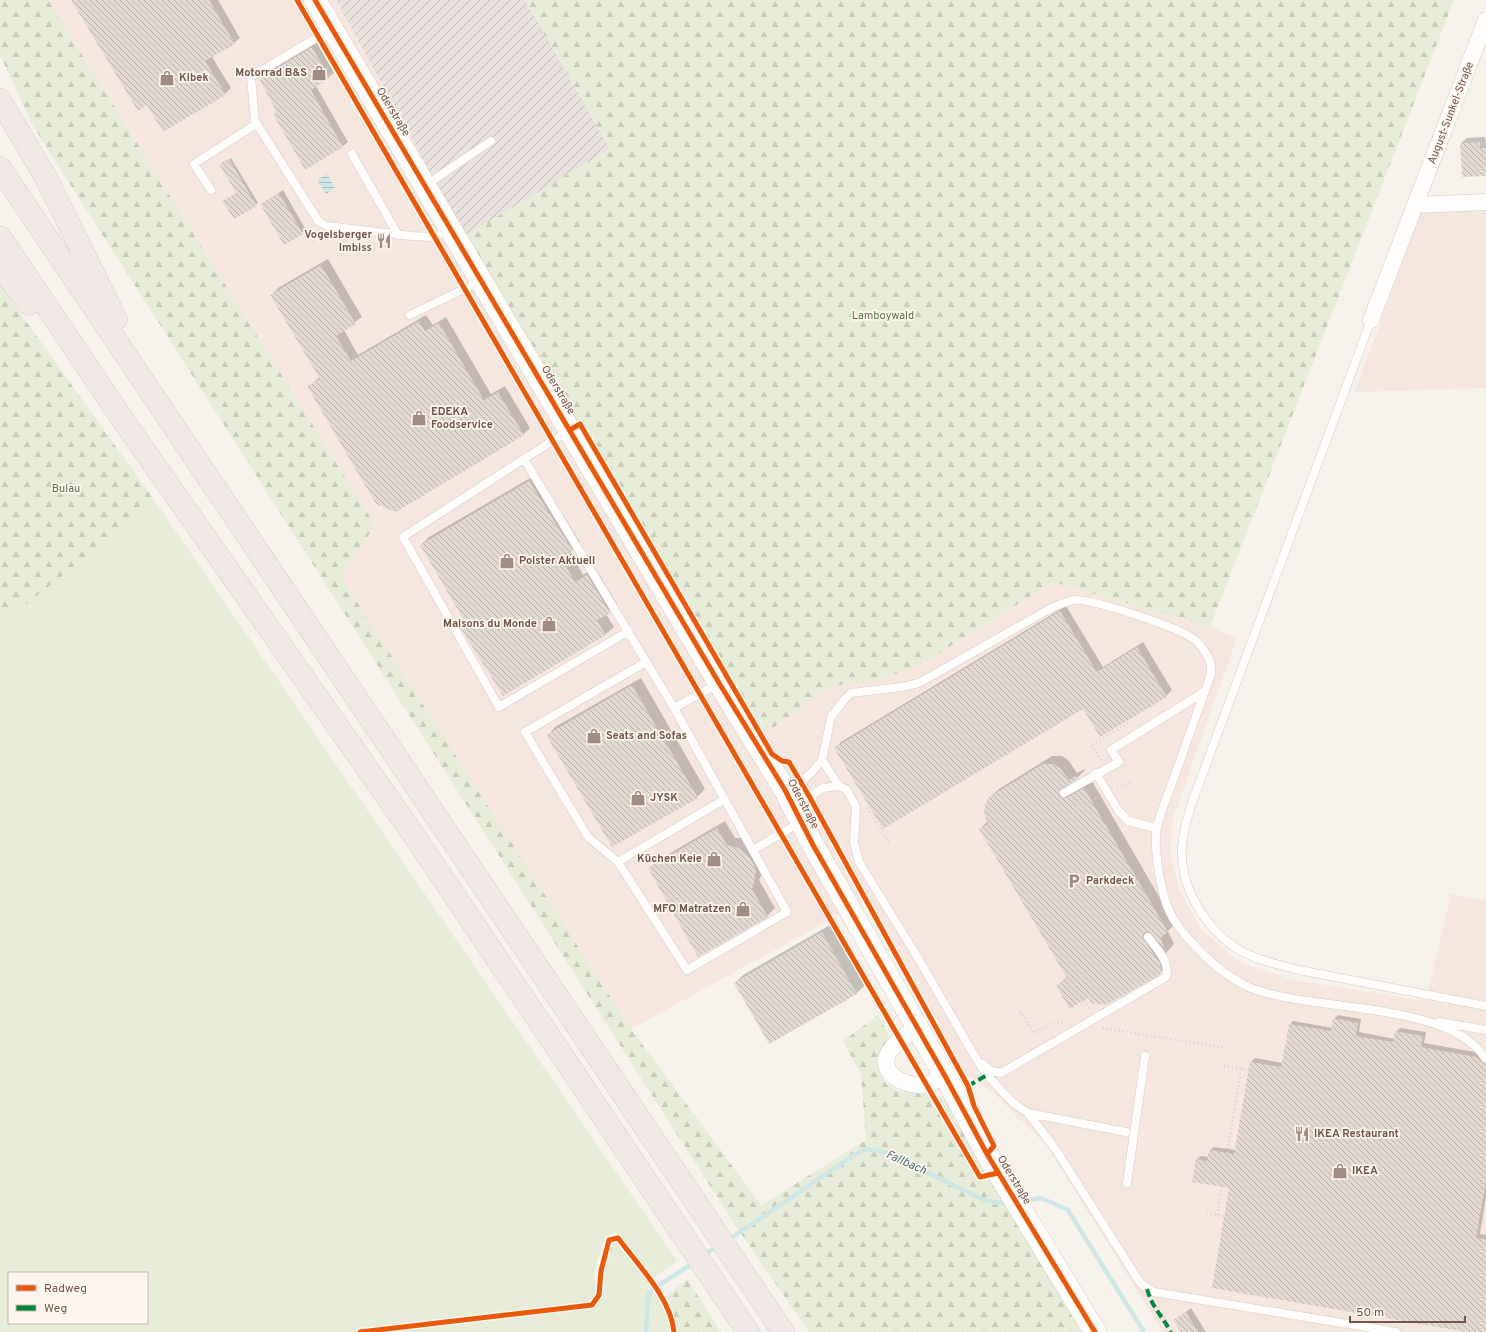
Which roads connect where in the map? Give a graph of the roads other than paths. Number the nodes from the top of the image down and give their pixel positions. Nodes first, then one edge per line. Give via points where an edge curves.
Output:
1 (315, 0) edge
2 (1486, 20) edge
3 (332, 28) junction
4 (0, 100) edge
5 (256, 124) junction
6 (491, 141) dead end
7 (352, 154) dead end
8 (0, 168) edge
9 (425, 186) junction
10 (211, 190) dead end
11 (1486, 202) edge
12 (1416, 205) junction
13 (451, 229) junction
14 (398, 234) junction
15 (0, 237) edge
16 (0, 267) edge
17 (482, 281) junction
18 (410, 315) dead end
19 (1371, 320) joint
20 (153, 395) junction
21 (125, 423) junction
22 (561, 435) junction
23 (524, 459) junction
24 (629, 631) junction
25 (646, 662) junction
26 (719, 683) junction
27 (1204, 692) junction
28 (674, 708) junction
29 (822, 760) junction
30 (1096, 773) junction
31 (843, 788) junction
32 (1064, 793) dead end
33 (725, 799) junction
34 (793, 806) junction
35 (1156, 828) junction
36 (753, 850) junction
37 (618, 862) junction
38 (1148, 936) dead end
39 (1486, 1006) edge
40 (1415, 1018) junction
41 (916, 1027) junction
42 (1486, 1030) edge
43 (974, 1055) junction
44 (1145, 1056) dead end
45 (1485, 1058) dead end
46 (936, 1080) junction
47 (1028, 1113) junction
48 (1126, 1132) dead end
49 (1127, 1183) dead end
50 (748, 1332) edge
51 (783, 1332) edge
52 (1094, 1332) edge
53 (1396, 1332) edge

1 - 3 street, Oderstraße
2 - 12 street, August-Sunkel-Straße
3 - 5 lane via 251,77
3 - 9 street, Oderstraße
4 - 20 highway via 45,176
5 - 10 lane via 194,164
5 - 14 lane via 319,222 327,226
6 - 9 lane
7 - 14 lane
8 - 20 highway
9 - 13 street, Oderstraße
11 - 12 street
12 - 19 street, August-Sunkel-Straße
13 - 14 lane via 434,237
13 - 17 street, Oderstraße
15 - 21 highway
16 - 21 highway
17 - 18 lane
17 - 22 street, Oderstraße
19 - 39 lane via 1193,800 1184,827 1184,879 1198,908 1217,934 1242,951 1299,970
20 - 51 highway
21 - 50 highway via 411,832
22 - 23 lane
22 - 26 street, Oderstraße
23 - 24 lane
23 - 24 lane via 403,537 499,707
24 - 25 lane
25 - 28 lane
25 - 37 lane via 525,732 588,837
26 - 28 lane
26 - 34 street, Oderstraße
27 - 29 lane via 1212,666 1206,652 1194,639 1178,630 1104,604 1073,600 1053,607 919,683 851,693 831,717
27 - 30 lane via 1111,750 1119,762
27 - 35 lane
28 - 33 lane
29 - 31 lane
29 - 34 lane via 800,782
30 - 32 lane
30 - 35 lane via 1118,810 1128,821
31 - 34 lane via 830,786
31 - 43 lane via 856,807 854,842 859,862
33 - 36 lane
33 - 37 lane
34 - 36 lane via 780,835
34 - 41 street, Oderstraße
35 - 40 lane via 1160,883 1169,913 1204,956 1230,978 1273,994
36 - 37 lane via 787,912 687,970
38 - 43 lane via 1166,963 1166,978 1001,1072 991,1071
40 - 42 lane
40 - 45 lane via 1446,1028 1463,1037 1474,1044
41 - 46 street, Oderstraße
41 - 46 street via 888,1053 888,1070 893,1077 910,1084
43 - 47 lane via 998,1088
44 - 49 lane
46 - 52 street, Oderstraße via 998,1173
47 - 48 lane
47 - 53 lane via 1056,1150 1141,1284 1147,1289

